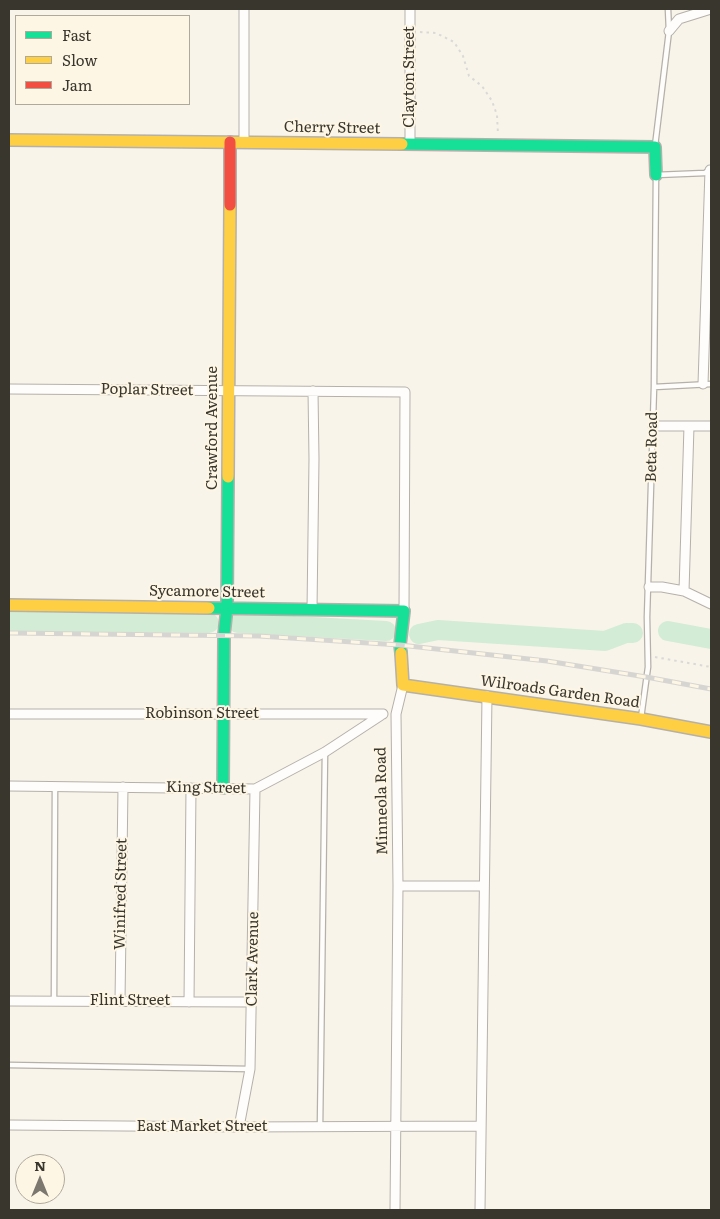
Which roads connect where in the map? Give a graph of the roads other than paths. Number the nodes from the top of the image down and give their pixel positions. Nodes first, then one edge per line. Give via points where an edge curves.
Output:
1 (244, 9) edge
2 (410, 9) edge
3 (668, 9) edge
4 (711, 9) edge
5 (669, 31) junction
6 (9, 140) edge
7 (230, 142) junction
8 (244, 142) junction
9 (410, 144) junction
10 (655, 147) junction
11 (710, 170) edge
12 (656, 175) junction
13 (707, 384) edge
14 (9, 388) edge
15 (654, 388) junction
16 (229, 390) junction
17 (313, 392) junction
18 (405, 392) joint
19 (653, 426) junction
20 (689, 426) junction
21 (711, 426) edge
22 (649, 586) junction
23 (684, 591) junction
24 (711, 604) edge
25 (9, 605) edge
26 (227, 607) junction
27 (312, 608) junction
28 (404, 611) junction
29 (403, 685) junction
30 (487, 696) junction
31 (9, 714) edge
32 (223, 714) junction
33 (383, 714) junction
34 (396, 714) junction
35 (640, 719) junction
36 (711, 732) edge
37 (325, 752) junction
38 (9, 786) edge
39 (55, 786) junction
40 (123, 787) junction
41 (191, 788) junction
42 (224, 788) junction
43 (255, 789) junction
44 (398, 886) junction
45 (484, 886) junction
46 (9, 1001) edge
47 (54, 1001) junction
48 (120, 1001) junction
49 (189, 1002) junction
50 (252, 1002) junction
51 (9, 1065) edge
52 (250, 1069) junction
53 (9, 1125) edge
54 (481, 1126) junction
55 (239, 1127) junction
56 (320, 1127) junction
57 (395, 1127) junction
58 (394, 1210) edge
59 (480, 1210) edge

1 - 8 street
2 - 9 street, Clayton Street
3 - 5 lane
4 - 5 street via 679,19
5 - 10 lane
6 - 7 street, Cherry Street
7 - 8 street, Cherry Street
7 - 16 street, Crawford Avenue
8 - 9 street, Cherry Street
9 - 10 street, Cherry Street
10 - 12 street
11 - 12 lane via 705,173
11 - 13 street
12 - 15 lane, Beta Road
13 - 15 lane
14 - 16 street, Poplar Street
15 - 19 lane, Beta Road
16 - 17 street, Poplar Street
16 - 26 street, Crawford Avenue
17 - 18 street, Poplar Street
17 - 27 street
18 - 28 street, Minneola Road
19 - 20 street
19 - 22 lane, Beta Road
20 - 21 street
20 - 23 street
22 - 23 street
22 - 35 lane, Beta Road via 648,667
23 - 24 street
25 - 26 street, Sycamore Street
26 - 27 street, Sycamore Street
26 - 32 street, Crawford Avenue
27 - 28 street, Sycamore Street
28 - 29 street, Minneola Road via 400,645
29 - 30 street, Wilroads Garden Road
29 - 34 street, Minneola Road
30 - 35 street, Wilroads Garden Road
30 - 45 street
31 - 32 street, Robinson Street
32 - 33 street, Robinson Street
32 - 42 street, Crawford Avenue
33 - 34 street, Robinson Street
33 - 37 street, King Street
34 - 44 street, Minneola Road
35 - 36 street, Wilroads Garden Road
37 - 43 street, King Street
37 - 56 lane
38 - 39 street, King Street
39 - 40 street, King Street
39 - 47 lane
40 - 41 street, King Street
40 - 48 street, Winifred Street
41 - 42 street, King Street
41 - 49 street
42 - 43 street, King Street
43 - 50 street, Clark Avenue
44 - 45 street
44 - 57 street, Minneola Road
45 - 54 street
46 - 47 street, Flint Street
47 - 48 street, Flint Street
48 - 49 street, Flint Street
49 - 50 street, Flint Street
50 - 52 street, Clark Avenue
51 - 52 lane
52 - 55 street, Clark Avenue
53 - 55 street, East Market Street
54 - 57 street, East Market Street
54 - 59 street
55 - 56 street, East Market Street
56 - 57 street, East Market Street
57 - 58 street, Minneola Road

